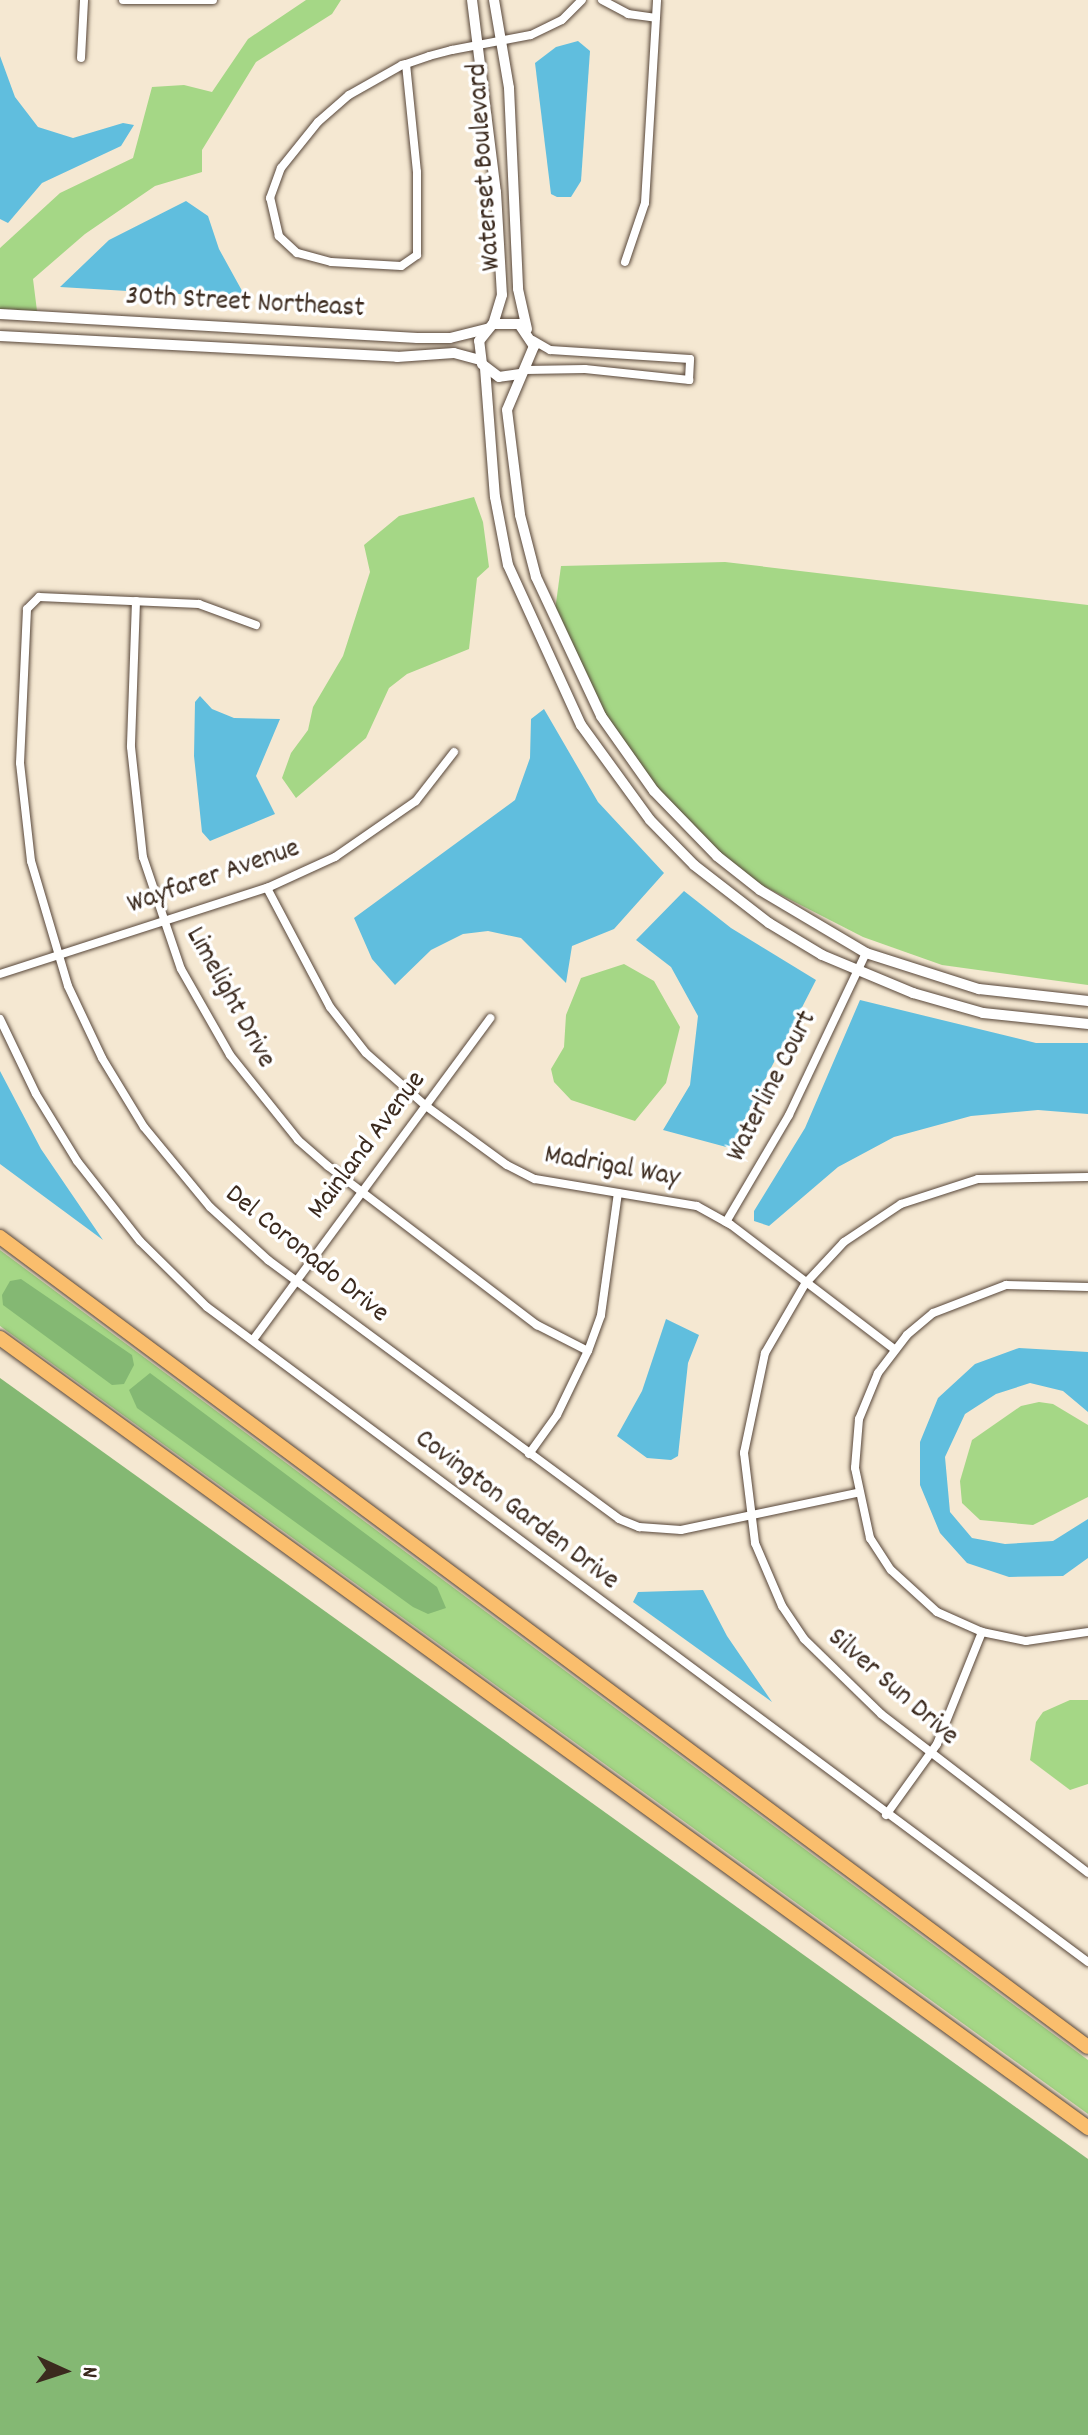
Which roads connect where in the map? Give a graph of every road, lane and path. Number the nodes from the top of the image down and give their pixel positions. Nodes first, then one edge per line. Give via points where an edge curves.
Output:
1 (84, 0) edge
2 (123, 0) edge
3 (213, 0) edge
4 (472, 0) edge
5 (494, 0) edge
6 (582, 0) edge
7 (602, 0) edge
8 (657, 0) edge
9 (656, 18) junction
10 (501, 42) junction
11 (480, 45) junction
12 (81, 58) dead end
13 (406, 64) junction
14 (625, 262) dead end
15 (0, 314) edge
16 (490, 326) junction
17 (0, 336) edge
18 (530, 336) junction
19 (482, 364) junction
20 (523, 372) junction
21 (136, 601) junction
22 (256, 625) dead end
23 (454, 752) dead end
24 (267, 888) junction
25 (163, 923) junction
26 (866, 953) junction
27 (56, 955) junction
28 (858, 971) junction
29 (0, 974) edge
30 (1088, 1001) edge
31 (490, 1018) dead end
32 (0, 1019) edge
33 (1088, 1024) edge
34 (426, 1106) junction
35 (1088, 1177) edge
36 (361, 1193) junction
37 (618, 1193) junction
38 (726, 1222) junction
39 (0, 1237) edge
40 (294, 1281) junction
41 (805, 1284) junction
42 (1088, 1287) edge
43 (0, 1338) edge
44 (253, 1340) junction
45 (894, 1349) junction
46 (588, 1351) junction
47 (529, 1454) junction
48 (857, 1493) junction
49 (748, 1514) junction
50 (982, 1632) junction
51 (1088, 1632) edge
52 (931, 1753) junction
53 (886, 1815) junction
54 (1088, 1873) edge
55 (1088, 1962) edge
56 (1088, 2047) edge
57 (1088, 2128) edge

1 - 12 street
2 - 3 street
4 - 11 street, Waterset Boulevard
5 - 10 street, Waterset Boulevard
6 - 10 street via 545,30
7 - 9 street via 628,14
8 - 9 street
9 - 14 street via 645,203
10 - 11 street
10 - 18 street, Waterset Boulevard via 516,163 518,289
11 - 13 street
11 - 16 street, Waterset Boulevard via 502,295
13 - 13 street via 417,172 417,255 401,266 331,262 297,253 279,236 269,209 281,168 318,122 349,95
15 - 16 street, 30th Street Northeast via 417,338 450,338
16 - 18 street via 514,322
16 - 19 street via 479,341
17 - 19 street, 30th Street Northeast via 397,357 454,353
18 - 20 street via 534,356
18 - 20 street via 550,350 690,359 689,380 585,369
19 - 20 street via 499,377
19 - 28 street via 495,497 508,565 581,725 625,789 694,865 769,923
20 - 26 street via 507,410 526,543 554,618 601,716 654,791 717,856 760,890
21 - 22 street, Del Coronado Drive via 199,604
21 - 25 street, Limelight Drive via 133,785 143,857
21 - 27 street, Del Coronado Drive via 39,597 27,609 21,782 31,861
23 - 24 street, Wayfarer Avenue via 416,801 335,857
24 - 25 street, Wayfarer Avenue
24 - 34 street, Madrigal Way via 330,1007 366,1053
25 - 27 street, Wayfarer Avenue
25 - 36 street, Limelight Drive via 181,969 230,1055 298,1140
26 - 28 street, Waterline Court
26 - 30 street via 979,989
27 - 29 street, Wayfarer Avenue
27 - 40 street, Del Coronado Drive via 102,1058 144,1127 210,1207
28 - 33 street via 983,1013
28 - 38 street, Waterline Court via 789,1115
31 - 34 street, Mainland Avenue
32 - 44 street, Covington Garden Drive via 47,1114 107,1202 185,1287
34 - 36 street, Mainland Avenue
34 - 37 street, Madrigal Way via 535,1179
35 - 41 street, Silver Sun Drive via 1015,1175 927,1193 869,1223
36 - 40 street, Mainland Avenue
36 - 46 street, Limelight Drive via 537,1325
37 - 38 street, Madrigal Way via 697,1206
37 - 46 street via 601,1315
38 - 41 street, Madrigal Way
39 - 56 highway
40 - 44 street, Mainland Avenue
40 - 47 street, Del Coronado Drive
41 - 45 street, Madrigal Way
41 - 49 street, Silver Sun Drive via 783,1316 754,1388 744,1453
42 - 45 street via 1006,1285 960,1298 933,1313
43 - 57 highway
44 - 53 street, Covington Garden Drive
45 - 48 street via 859,1419
46 - 47 street via 557,1415
47 - 49 street, Del Coronado Drive via 590,1502 639,1527 681,1530
48 - 49 street, Del Coronado Drive
48 - 50 street via 870,1538 891,1570 937,1612
49 - 52 street, Silver Sun Drive via 765,1571 804,1639 849,1686
50 - 51 street via 1026,1641
50 - 52 street via 953,1714
52 - 53 street
52 - 54 street, Silver Sun Drive
53 - 55 street, Covington Garden Drive

